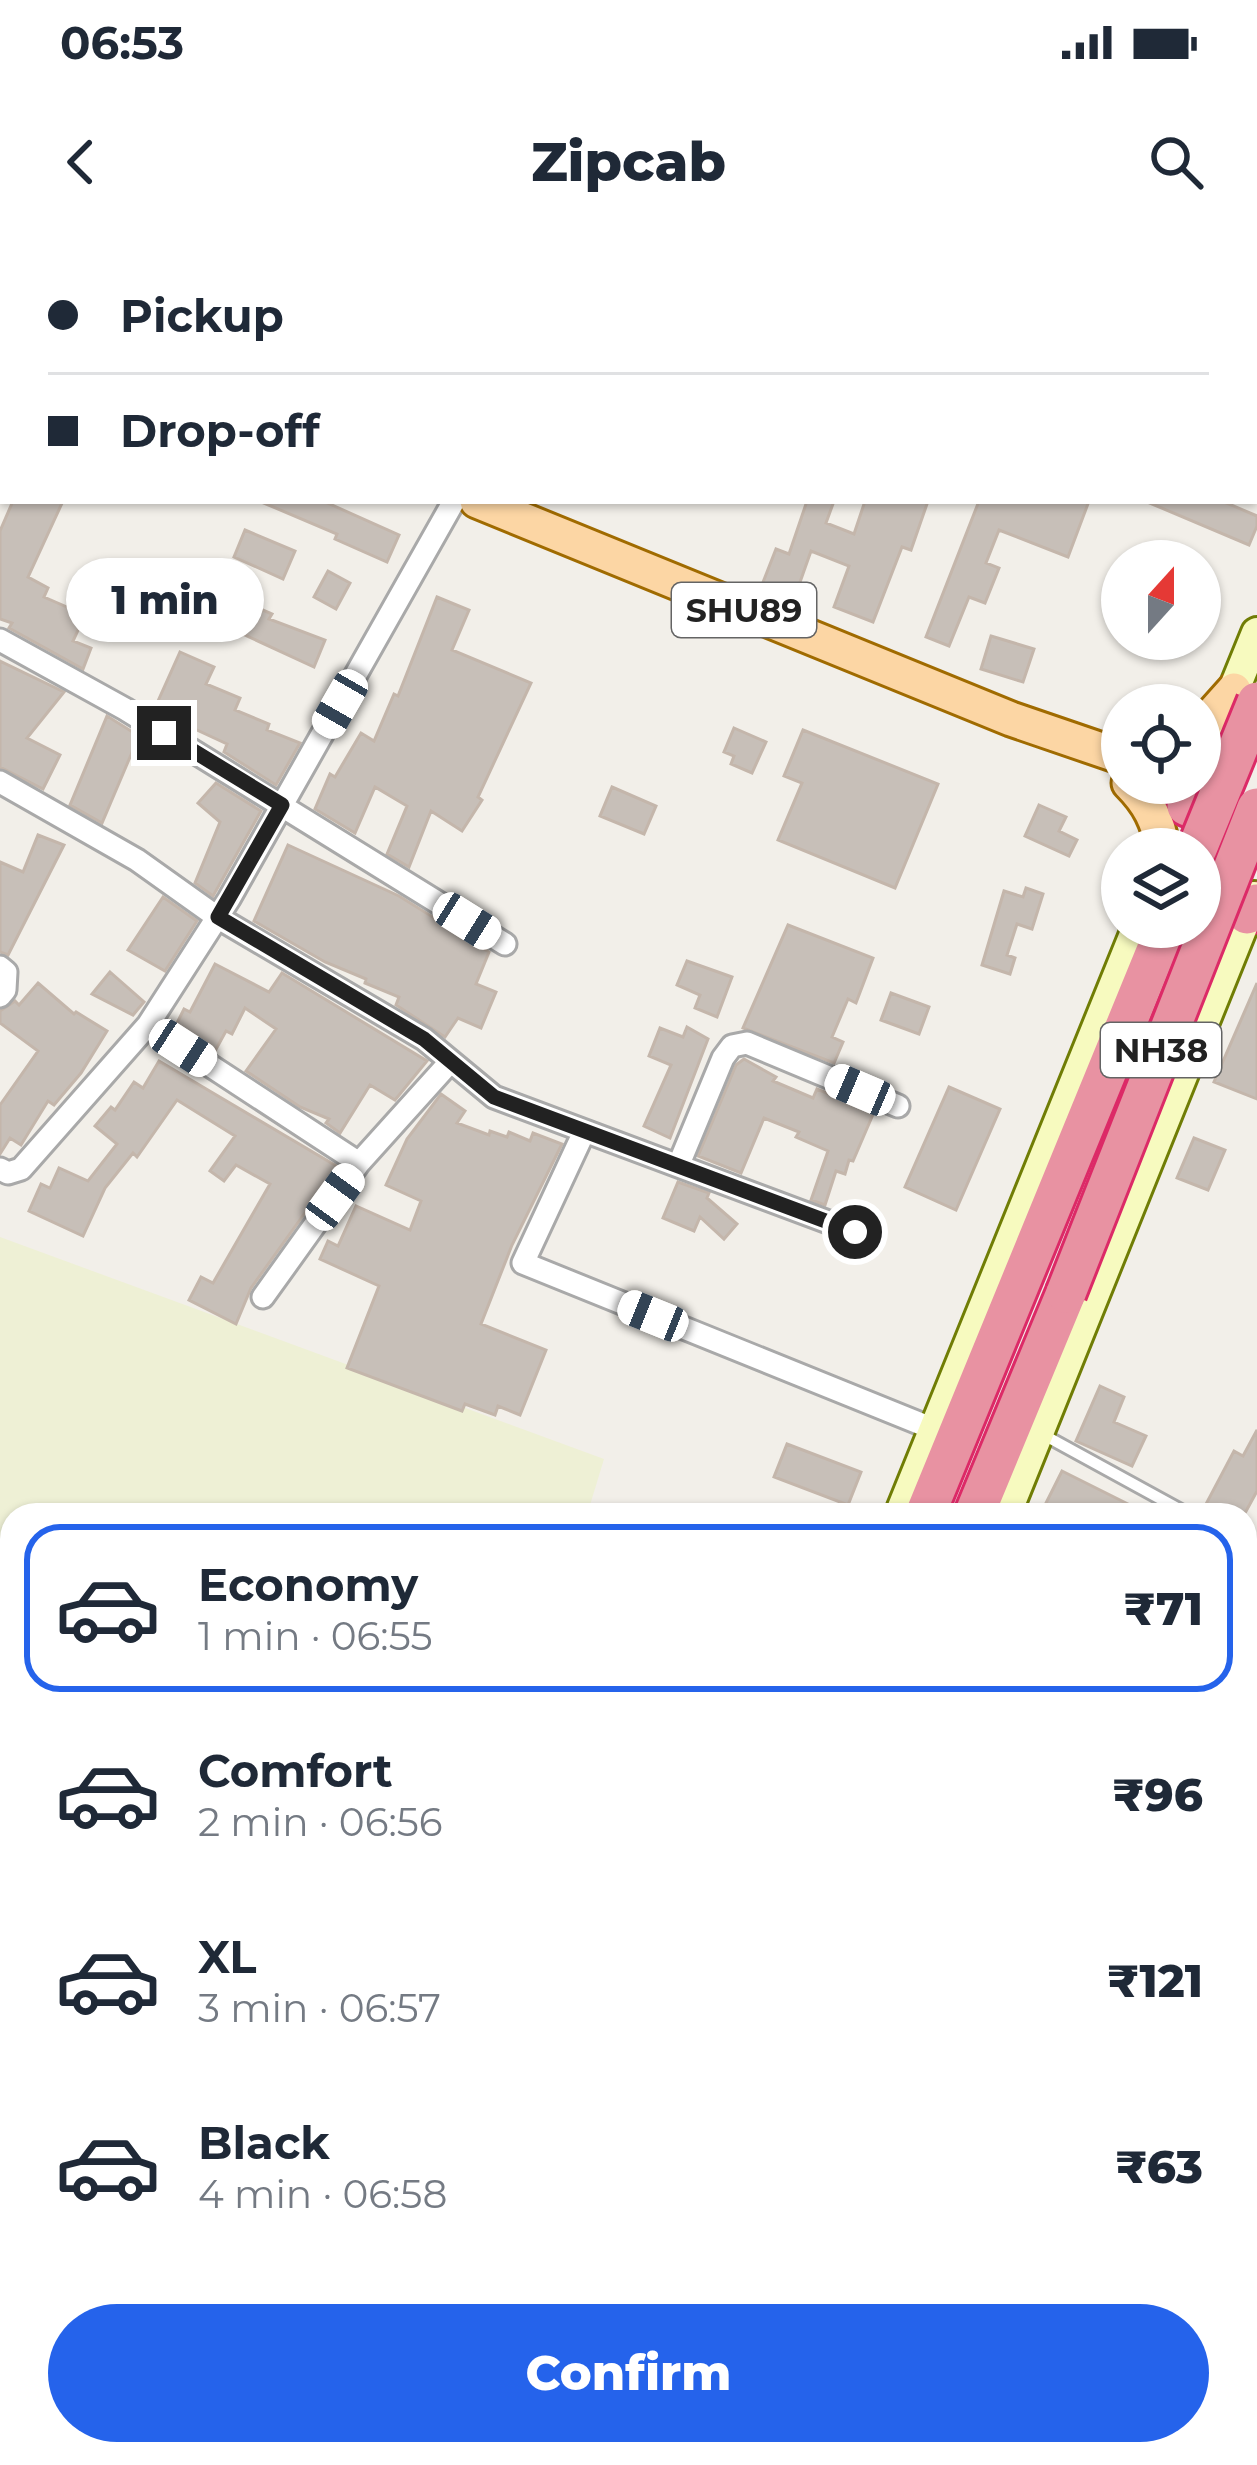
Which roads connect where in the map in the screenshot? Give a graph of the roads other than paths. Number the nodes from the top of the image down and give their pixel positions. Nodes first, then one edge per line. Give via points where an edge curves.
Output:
1 (452, 504) edge
2 (483, 504) edge
3 (1257, 633) edge
4 (0, 640) edge
5 (1245, 696) edge
6 (1010, 719) junction
7 (1221, 738) edge
8 (1101, 750) edge
9 (1101, 769) edge
10 (0, 782) edge
11 (1221, 795) edge
12 (1218, 804) edge
13 (282, 805) junction
14 (1257, 808) edge
15 (1204, 828) edge
16 (1257, 834) edge
17 (1254, 903) edge
18 (218, 917) junction
19 (505, 944) dead end
20 (1130, 948) edge
21 (1157, 948) edge
22 (0, 967) edge
23 (0, 997) edge
24 (148, 1025) junction
25 (450, 1062) junction
26 (898, 1106) dead end
27 (584, 1132) junction
28 (359, 1163) junction
29 (680, 1164) junction
30 (0, 1169) edge
31 (855, 1232) dead end
32 (263, 1297) dead end
33 (936, 1430) junction
34 (1039, 1433) junction
35 (905, 1503) edge
36 (931, 1503) edge
37 (979, 1503) edge
38 (1009, 1503) edge
39 (1168, 1503) edge

1 - 13 street
2 - 6 main road, SHU89
3 - 5 street
4 - 13 street
5 - 7 street
5 - 15 highway, bridge
6 - 8 main road, SHU89
6 - 9 main road, SHU89
10 - 18 street
11 - 14 highway
12 - 16 highway
13 - 18 street
13 - 19 street
14 - 37 highway, NH38, bridge
17 - 34 street
18 - 24 street
18 - 25 street
20 - 33 street
21 - 36 highway, NH38
22 - 23 street
24 - 28 street
24 - 30 street via 21,1169
25 - 27 street via 494,1097
25 - 28 street
26 - 29 street via 747,1042 723,1058
27 - 29 street
27 - 33 street via 523,1263
28 - 32 street
29 - 31 street
33 - 35 street
34 - 38 street
34 - 39 lane

